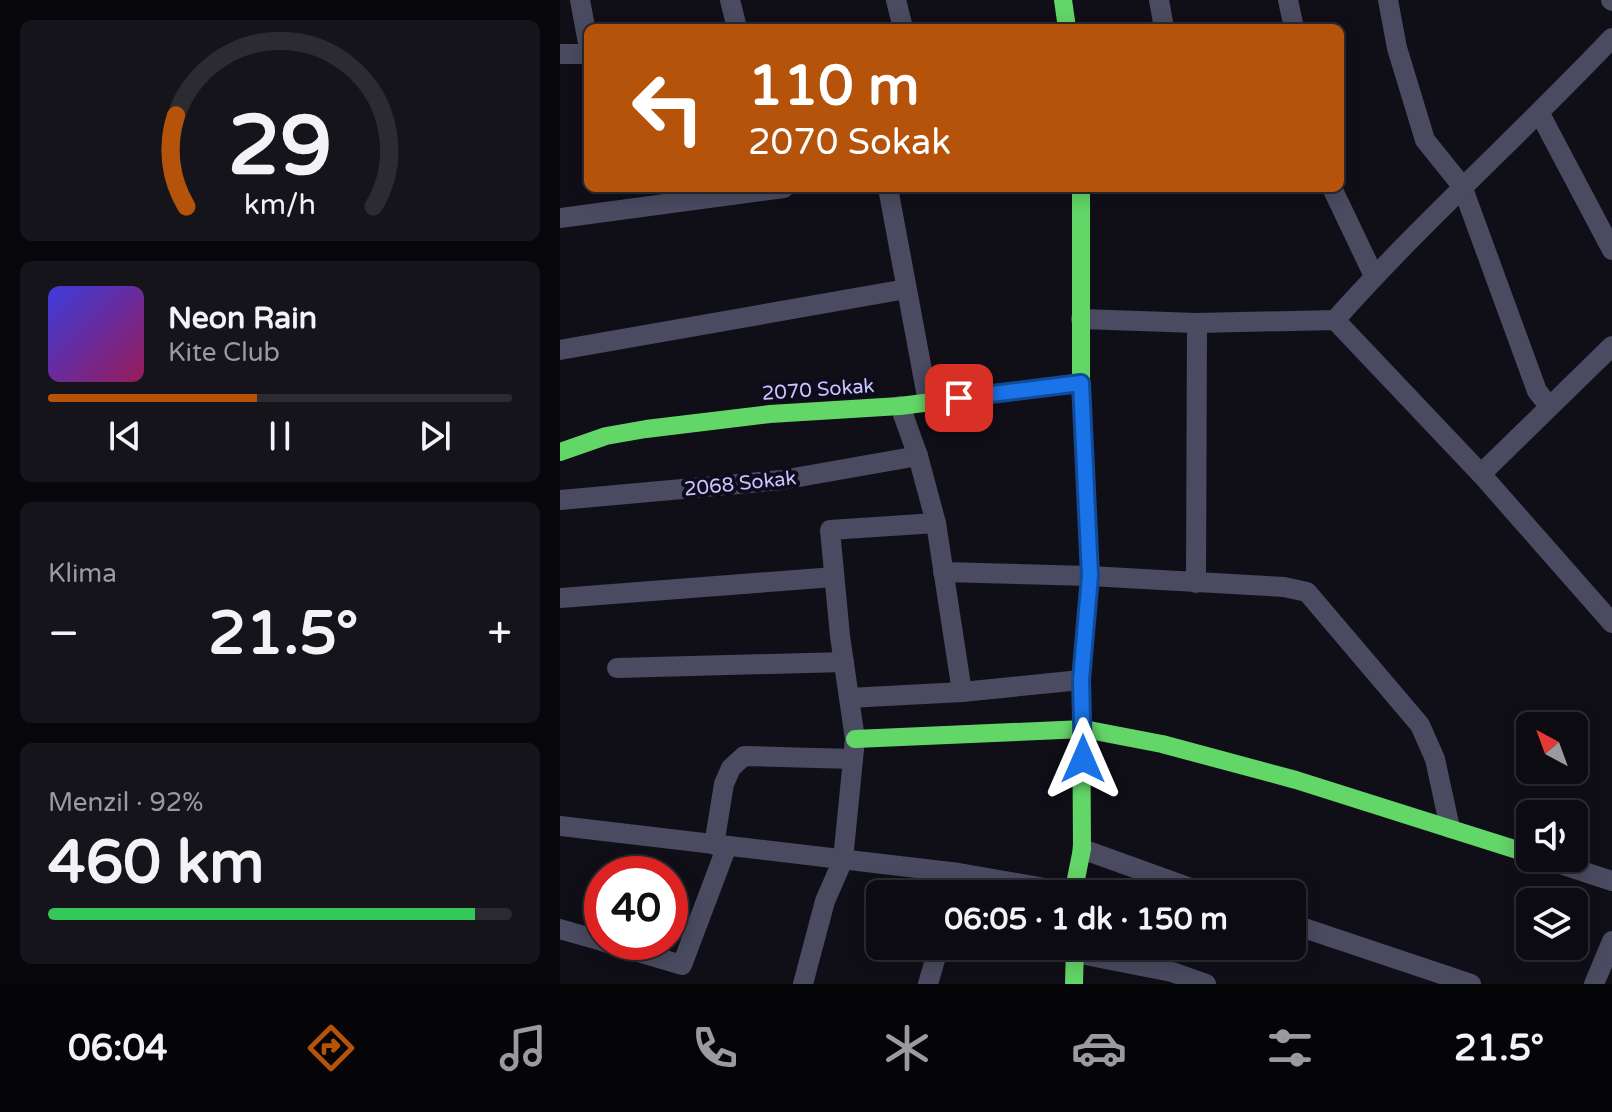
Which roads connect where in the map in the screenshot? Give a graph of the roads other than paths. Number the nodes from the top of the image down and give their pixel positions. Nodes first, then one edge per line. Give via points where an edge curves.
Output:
1 (580, 0) edge
2 (730, 0) edge
3 (896, 0) edge
4 (1063, 0) edge
5 (1159, 0) edge
6 (1288, 0) edge
7 (1388, 0) edge
8 (584, 24) edge
9 (736, 24) edge
10 (902, 24) edge
11 (1066, 24) edge
12 (1163, 24) edge
13 (1293, 24) edge
14 (1612, 38) edge
15 (560, 54) edge
16 (584, 54) edge
17 (1540, 114) junction
18 (1462, 186) junction
19 (619, 192) edge
20 (750, 192) edge
21 (889, 192) edge
22 (1081, 192) edge
23 (1334, 192) edge
24 (622, 209) junction
25 (560, 218) edge
26 (1612, 250) edge
27 (1374, 276) junction
28 (906, 289) junction
29 (1081, 319) junction
30 (1335, 320) junction
31 (1197, 323) junction
32 (1612, 346) edge
33 (560, 350) edge
34 (1081, 383) junction
35 (928, 402) junction
36 (900, 406) junction
37 (1549, 406) junction
38 (560, 452) edge
39 (918, 456) junction
40 (1481, 474) junction
41 (560, 500) edge
42 (936, 523) junction
43 (943, 572) junction
44 (1090, 576) junction
45 (834, 577) junction
46 (1196, 583) junction
47 (560, 598) edge
48 (1612, 623) edge
49 (844, 662) junction
50 (617, 668) dead end
51 (1081, 680) junction
52 (962, 692) junction
53 (849, 698) junction
54 (1084, 729) junction
55 (854, 749) junction
56 (560, 826) edge
57 (1450, 828) junction
58 (720, 846) junction
59 (1082, 849) junction
60 (1516, 849) edge
61 (843, 860) junction
62 (1585, 872) edge
63 (959, 873) junction
64 (957, 880) edge
65 (999, 880) edge
66 (1076, 880) edge
67 (1168, 880) edge
68 (1612, 881) edge
69 (560, 929) edge
70 (1306, 929) edge
71 (584, 936) edge
72 (1612, 941) edge
73 (688, 946) edge
74 (665, 960) edge
75 (684, 960) edge
76 (935, 960) edge
77 (1075, 960) edge
78 (1121, 960) edge
79 (803, 984) edge
80 (928, 984) edge
81 (1074, 984) edge
82 (1206, 984) edge
83 (1471, 984) edge
84 (1594, 984) edge

1 - 8 street
2 - 9 street
3 - 10 street
4 - 11 street
5 - 12 street
6 - 13 street
7 - 18 street via 1425,140
14 - 17 street
15 - 16 street
17 - 18 street
17 - 26 street
18 - 27 street
18 - 37 street via 1537,391
19 - 24 street
20 - 24 street
21 - 28 street
22 - 29 street
23 - 27 street
24 - 25 street
27 - 30 street
28 - 33 street
28 - 35 street
29 - 31 street
29 - 34 street
30 - 31 street
30 - 40 street
31 - 46 street
32 - 37 street
34 - 35 street, 2070 Sokak
34 - 44 street
35 - 36 street, 2070 Sokak
36 - 38 street, 2070 Sokak via 646,429
36 - 39 street
37 - 40 street
39 - 41 street, 2068 Sokak via 782,480
39 - 42 street
40 - 48 street
42 - 43 street
42 - 45 street via 830,530
43 - 44 street
43 - 52 street
44 - 46 street
44 - 51 street
45 - 47 street
45 - 49 street
46 - 57 street via 1307,592 1420,725 1435,759
49 - 50 street
49 - 53 street
51 - 52 street
51 - 54 street
52 - 53 street
53 - 55 street
54 - 55 street
54 - 57 street via 1296,780
54 - 59 street
55 - 58 street via 744,756 724,784
55 - 61 street
56 - 58 street
57 - 60 street
58 - 61 street
58 - 73 street
59 - 66 street
59 - 67 street
61 - 63 street
61 - 79 street via 825,901
62 - 68 street
63 - 64 street
63 - 65 street
69 - 71 street
70 - 83 street
72 - 84 street
74 - 75 street via 682,965
76 - 80 street
77 - 81 street
78 - 82 street

